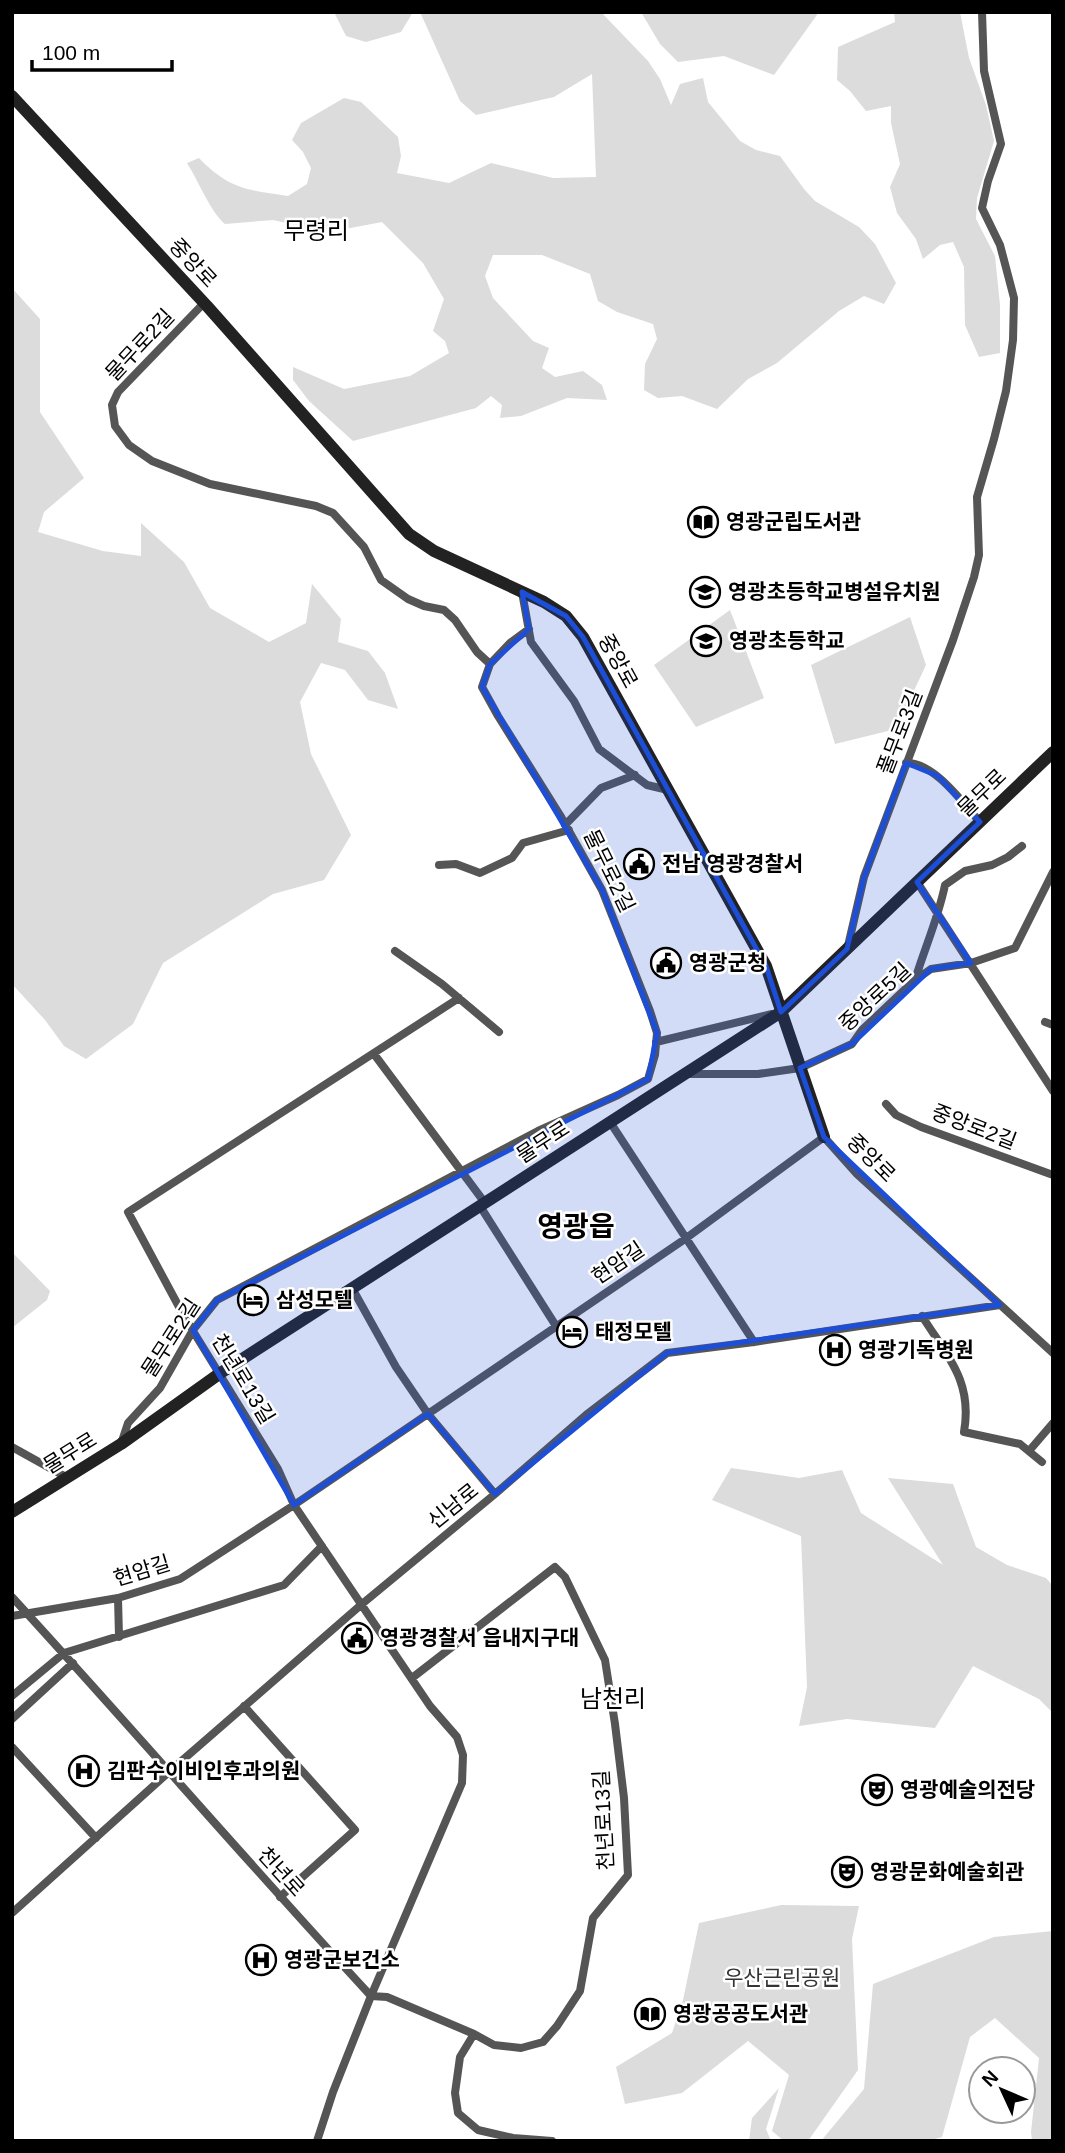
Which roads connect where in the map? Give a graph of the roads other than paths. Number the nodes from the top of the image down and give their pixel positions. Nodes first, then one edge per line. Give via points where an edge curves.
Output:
1 (982, 12) edge
2 (12, 96) edge
3 (204, 303) junction
4 (522, 592) junction
5 (529, 629) junction
6 (490, 664) junction
7 (1053, 752) edge
8 (906, 763) junction
9 (635, 775) junction
10 (668, 790) junction
11 (980, 822) junction
12 (567, 827) junction
13 (1022, 846) dead end
14 (439, 865) dead end
15 (1053, 872) edge
16 (917, 882) junction
17 (939, 914) junction
18 (847, 949) junction
19 (395, 951) dead end
20 (971, 964) junction
21 (915, 980) junction
22 (459, 998) junction
23 (781, 1012) junction
24 (499, 1031) dead end
25 (656, 1042) junction
26 (374, 1054) junction
27 (800, 1068) junction
28 (685, 1074) junction
29 (1053, 1091) edge
30 (886, 1104) dead end
31 (610, 1122) junction
32 (824, 1137) junction
33 (462, 1171) junction
34 (1053, 1175) edge
35 (483, 1204) junction
36 (685, 1238) junction
37 (352, 1289) junction
38 (1000, 1305) junction
39 (922, 1316) junction
40 (556, 1326) junction
41 (193, 1330) junction
42 (754, 1342) junction
43 (1053, 1353) edge
44 (219, 1374) junction
45 (428, 1414) junction
46 (1053, 1423) edge
47 (121, 1444) junction
48 (12, 1447) edge
49 (1029, 1451) junction
50 (1042, 1462) dead end
51 (66, 1477) junction
52 (495, 1494) junction
53 (294, 1505) junction
54 (12, 1512) edge
55 (322, 1546) junction
56 (12, 1597) edge
57 (118, 1598) junction
58 (362, 1604) junction
59 (27, 1613) junction
60 (12, 1616) edge
61 (119, 1637) junction
62 (64, 1654) junction
63 (72, 1663) junction
64 (412, 1678) junction
65 (12, 1696) edge
66 (244, 1706) junction
67 (12, 1719) edge
68 (12, 1747) edge
69 (170, 1771) junction
70 (96, 1838) junction
71 (280, 1897) junction
72 (12, 1913) edge
73 (372, 1996) junction
74 (474, 2034) junction
75 (513, 2139) edge
76 (317, 2141) edge
77 (552, 2141) edge

1 - 8 street, 풀무로3길 via 984,71 1001,144 982,208 1000,245 1014,298 1013,340 995,439 977,497 979,555 974,577
2 - 3 street, 중앙로
3 - 4 street, 중앙로 via 409,534 434,551
3 - 6 street, 물무로2길 via 118,392 112,405 115,426 129,445 152,461 210,484 334,513 364,547 381,580 408,599 444,610
4 - 5 street
4 - 10 street, 중앙로 via 566,616 583,637
5 - 6 street
5 - 9 street via 531,642 574,701 598,748
6 - 12 street, 물무로2길 via 482,687
7 - 11 street, 물무로
8 - 11 street via 916,763 937,776
8 - 18 street, 풀무로3길 via 864,877
9 - 10 street via 648,785
9 - 12 street via 601,788
10 - 23 street, 중앙로 via 766,966
11 - 16 street, 물무로
12 - 14 street via 523,843 512,858 480,873 456,864
12 - 25 street, 물무로2길 via 602,890 650,1010
13 - 17 street via 945,885
15 - 20 street, 중앙로5길 via 1015,948
16 - 17 street
16 - 18 street, 물무로
17 - 20 street
17 - 21 street
18 - 23 street, 물무로
19 - 22 street
20 - 21 street, 중앙로5길 via 932,969
20 - 29 street
21 - 27 street, 중앙로5길 via 852,1044
22 - 24 street
22 - 26 street, 천년로13길
23 - 25 street
23 - 27 street, 중앙로
23 - 28 street, 물무로
25 - 33 street, 물무로2길 via 648,1079
26 - 33 street
26 - 41 street, 천년로13길 via 128,1212
27 - 28 street, 중앙로5길 via 758,1074
27 - 32 street, 중앙로
28 - 31 street, 물무로
30 - 34 street, 중앙로2길 via 896,1115 921,1126
31 - 35 street, 물무로
31 - 36 street
32 - 36 street, 현암길
32 - 38 street, 중앙로 via 857,1174
33 - 35 street
33 - 41 street, 물무로2길 via 217,1300
35 - 37 street, 물무로
35 - 40 street
36 - 40 street, 현암길
36 - 42 street
37 - 44 street, 물무로
37 - 45 street
38 - 39 street, 신남로
38 - 43 street, 중앙로
39 - 42 street, 신남로
39 - 49 street via 960,1376 966,1398 964,1432 1020,1444
40 - 45 street, 현암길
41 - 44 street, 천년로13길
41 - 47 street, 물무로2길 via 160,1388 128,1423
42 - 52 street, 신남로 via 667,1353
44 - 47 street, 물무로
44 - 53 street, 천년로13길 via 278,1469
45 - 52 street
45 - 53 street, 현암길
46 - 49 street
47 - 51 street, 물무로
48 - 51 street
49 - 50 street
51 - 54 street, 물무로
52 - 58 street, 신남로
53 - 55 street, 천년로13길
53 - 57 street, 현암길 via 180,1579
55 - 58 street, 천년로13길
55 - 61 street via 284,1585
56 - 59 street, 천년로
57 - 59 street, 현암길
57 - 61 street
58 - 64 street, 천년로13길
58 - 66 street, 신남로
59 - 60 street, 현암길
59 - 62 street, 천년로
61 - 62 street
62 - 63 street, 천년로
62 - 65 street
63 - 67 street
63 - 69 street, 천년로
64 - 73 street, 천년로13길 via 457,1737 463,1755 462,1783
64 - 74 street, 천년로13길 via 555,1567 565,1577 605,1660 624,1798 628,1875 593,1918 580,1991 543,2042 507,2047
66 - 69 street, 신남로
66 - 71 street via 355,1830
68 - 70 street
69 - 70 street, 신남로
69 - 71 street, 천년로
70 - 72 street, 신남로
71 - 73 street, 천년로
73 - 74 street, 천년로13길 via 387,1997
73 - 76 street
74 - 75 street via 460,2057 455,2093 458,2113 478,2130
75 - 77 street

